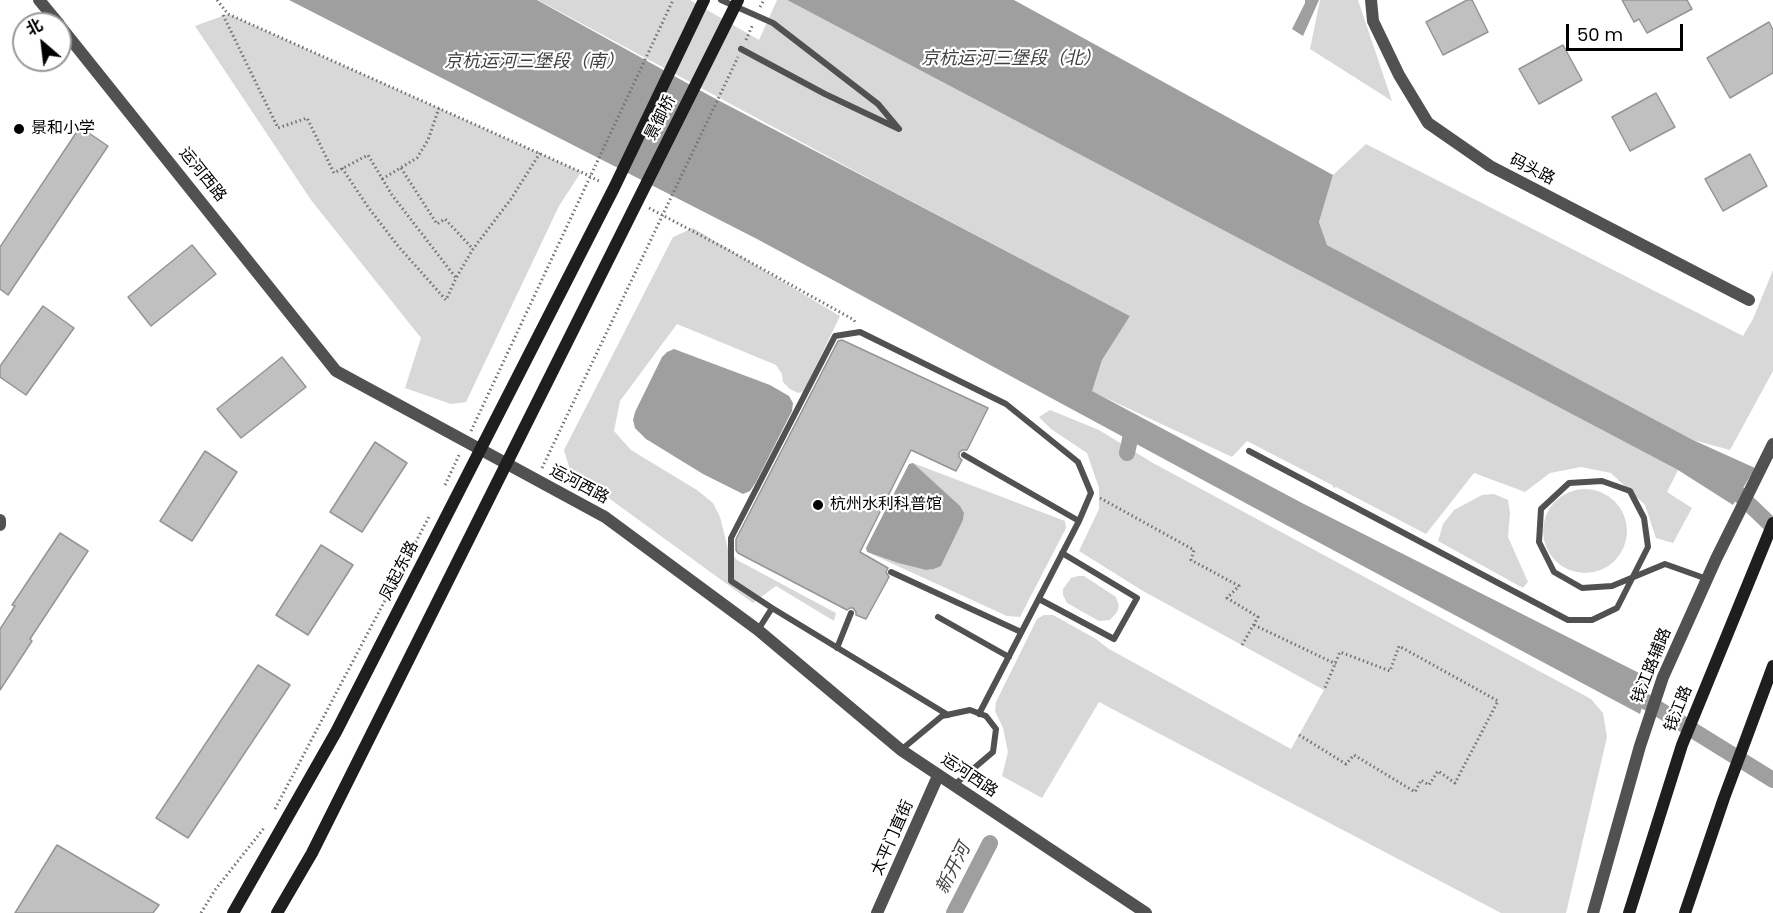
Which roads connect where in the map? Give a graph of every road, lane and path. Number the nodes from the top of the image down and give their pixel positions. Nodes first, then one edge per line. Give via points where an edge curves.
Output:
1 (39, 0) edge
2 (216, 0) edge
3 (673, 0) edge
4 (704, 0) edge
5 (721, 0) edge
6 (738, 0) edge
7 (764, 0) edge
8 (1371, 0) edge
9 (759, 10) dead end
10 (49, 12) edge
11 (223, 15) dead end
12 (755, 20) dead end
13 (72, 41) edge
14 (741, 50) junction
15 (439, 108) junction
16 (540, 153) junction
17 (342, 168) junction
18 (401, 168) junction
19 (382, 179) junction
20 (601, 183) dead end
21 (641, 204) dead end
22 (587, 240) joint
23 (473, 249) junction
24 (456, 278) junction
25 (1749, 300) dead end
26 (860, 332) junction
27 (465, 442) junction
28 (1773, 444) edge
29 (480, 450) junction
30 (1249, 451) dead end
31 (964, 455) dead end
32 (506, 465) junction
33 (536, 481) junction
34 (442, 493) dead end
35 (1090, 493) junction
36 (430, 513) dead end
37 (0, 520) edge
38 (1079, 521) junction
39 (1773, 523) edge
40 (0, 525) edge
41 (1062, 553) junction
42 (891, 572) dead end
43 (1707, 579) junction
44 (1039, 599) junction
45 (772, 608) junction
46 (851, 613) dead end
47 (938, 617) dead end
48 (1254, 625) junction
49 (758, 630) junction
50 (1021, 632) junction
51 (1242, 645) dead end
52 (837, 648) junction
53 (1009, 657) junction
54 (1336, 664) junction
55 (1773, 666) edge
56 (1324, 690) dead end
57 (979, 714) junction
58 (948, 715) junction
59 (1299, 735) dead end
60 (901, 750) junction
61 (938, 776) junction
62 (953, 786) junction
63 (271, 816) dead end
64 (266, 826) dead end
65 (201, 913) edge
66 (233, 913) edge
67 (277, 913) edge
68 (877, 913) edge
69 (1146, 913) edge
70 (1593, 913) edge
71 (1629, 913) edge
72 (1685, 913) edge

1 - 10 street, 运河西路
2 - 15 path via 228,14
3 - 27 path
4 - 22 main road, 景御桥
5 - 14 lane via 773,23 879,104 899,129
6 - 32 main road, 景御桥
7 - 9 path
8 - 25 street, 码头路 via 1373,21 1428,123 1490,166
11 - 17 path via 278,128 307,118 334,172
12 - 14 path
13 - 27 street, 运河西路 via 336,371
14 - 33 path
15 - 16 path
15 - 18 path via 417,158
16 - 20 path
16 - 23 path
17 - 19 path via 368,155
17 - 24 path via 398,246 446,300
18 - 19 path
18 - 23 path via 437,224 445,219
19 - 24 path
21 - 26 path via 854,320
22 - 29 main road, 凤起东路
23 - 24 path
26 - 35 lane via 1006,404 1078,462
26 - 45 lane via 835,336 731,538 731,581
27 - 29 street, 运河西路
27 - 34 path
28 - 43 street, 钱江路辅路
29 - 32 street, 运河西路
29 - 66 main road, 凤起东路 via 336,732
30 - 43 lane via 1568,620 1592,620 1617,608 1648,547 1644,518 1630,491 1602,481 1569,483 1541,509 1539,542 1554,572 1582,588 1612,586 1665,564
31 - 38 lane
32 - 33 street, 运河西路
32 - 67 main road via 312,853
33 - 49 street, 运河西路 via 605,517
35 - 38 lane
35 - 48 path via 1194,550 1191,560 1239,586 1227,598 1258,617
36 - 63 path
37 - 40 street
38 - 41 lane
39 - 71 main road, 钱江路 via 1682,745
41 - 44 lane
41 - 44 lane via 1137,598 1114,639
42 - 50 lane
43 - 70 street, 钱江路辅路 via 1663,677
44 - 50 lane
45 - 49 lane
45 - 52 lane
46 - 52 lane
47 - 53 lane
48 - 51 path
48 - 54 path
49 - 60 street, 运河西路
50 - 53 lane
52 - 58 lane
53 - 57 lane
54 - 56 path
54 - 59 path via 1341,652 1390,671 1399,646 1498,701 1455,783 1438,771 1430,785 1421,780 1415,792 1354,755 1346,764
55 - 72 main road
57 - 58 lane via 970,710
57 - 62 lane via 986,716 996,729 993,752
58 - 60 lane
60 - 61 street, 运河西路
61 - 62 street, 运河西路
61 - 68 street, 太平门直街
62 - 69 street, 运河西路
64 - 65 path

